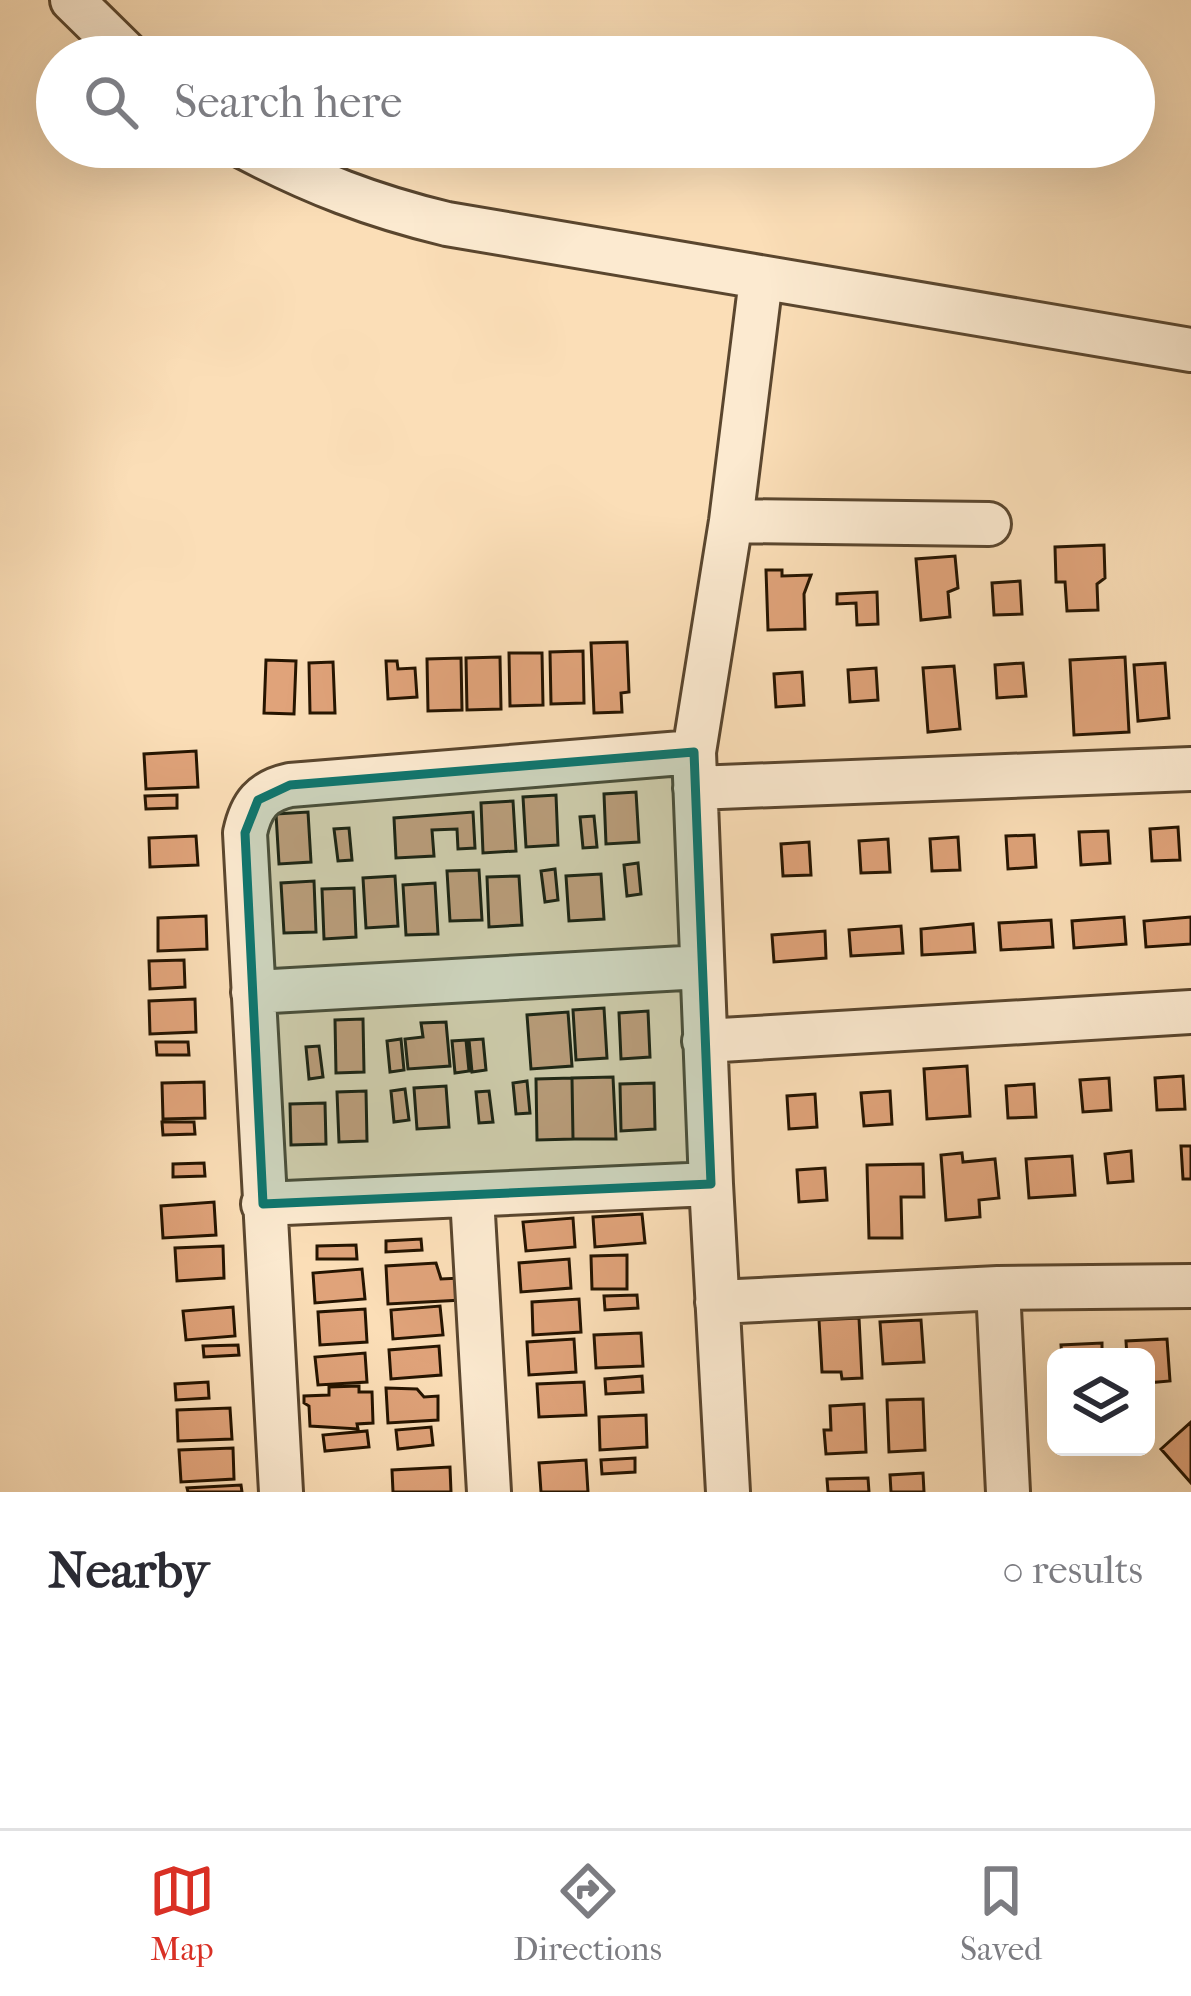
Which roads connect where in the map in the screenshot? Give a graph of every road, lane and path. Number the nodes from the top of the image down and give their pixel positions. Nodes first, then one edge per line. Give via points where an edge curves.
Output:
1 (72, 0) edge
2 (109, 36) edge
3 (285, 168) edge
4 (761, 279) junction
5 (1191, 350) edge
6 (731, 521) junction
7 (989, 524) dead end
8 (1191, 769) edge
9 (695, 770) junction
10 (702, 967) junction
11 (253, 992) junction
12 (1191, 1012) edge
13 (704, 1041) junction
14 (711, 1184) junction
15 (472, 1197) junction
16 (263, 1204) junction
17 (1191, 1286) edge
18 (998, 1288) junction
19 (717, 1302) junction
20 (280, 1492) edge
21 (489, 1492) edge
22 (728, 1492) edge
23 (1008, 1492) edge

1 - 2 street
3 - 4 street via 375,207 447,224
4 - 5 street
4 - 6 street
6 - 7 street
6 - 9 street
8 - 9 street
9 - 10 street
9 - 11 street via 275,788 258,800 245,833
10 - 11 street
10 - 13 street
11 - 16 street
12 - 13 street
13 - 14 street
14 - 15 street
14 - 19 street
15 - 16 street
15 - 21 street
16 - 20 street
17 - 18 street
18 - 19 street
18 - 23 street
19 - 22 street

